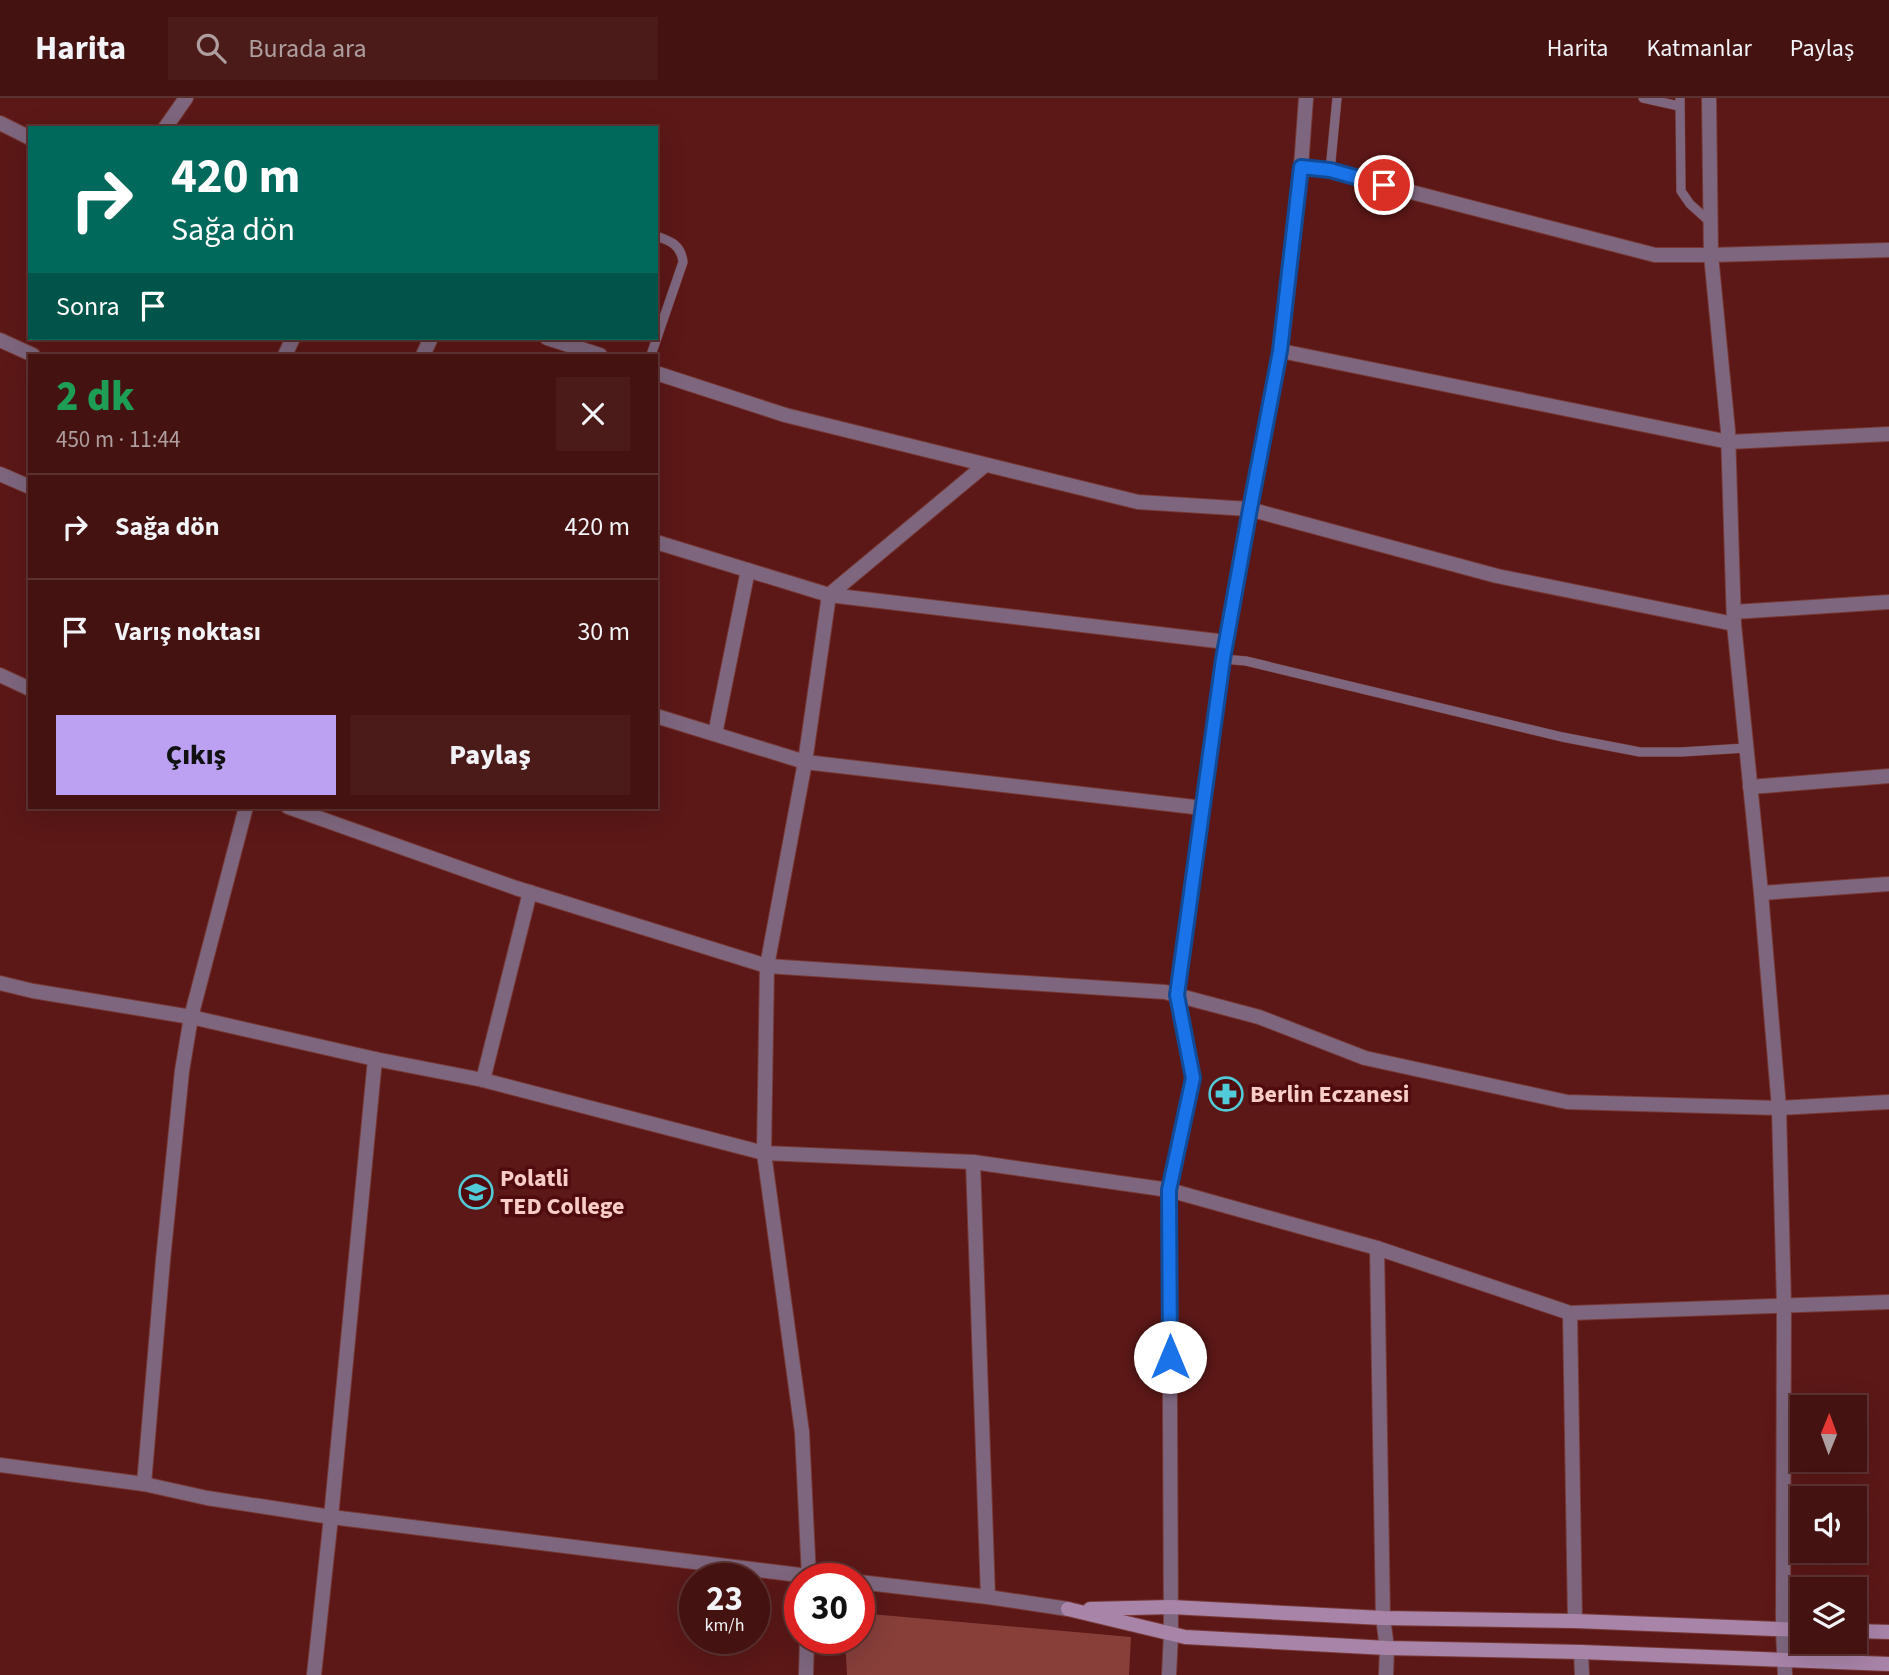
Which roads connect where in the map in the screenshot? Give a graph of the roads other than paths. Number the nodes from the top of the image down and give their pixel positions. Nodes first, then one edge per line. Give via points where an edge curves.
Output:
1 (186, 98) edge
2 (1306, 98) edge
3 (1337, 98) edge
4 (1643, 98) edge
5 (1709, 98) edge
6 (1680, 102) edge
7 (0, 123) edge
8 (166, 126) edge
9 (28, 137) edge
10 (1301, 167) junction
11 (1330, 170) junction
12 (1710, 222) junction
13 (658, 237) edge
14 (1889, 250) edge
15 (1711, 256) junction
16 (658, 332) edge
17 (0, 340) edge
18 (553, 340) edge
19 (1280, 351) junction
20 (31, 354) edge
21 (597, 354) edge
22 (658, 374) edge
23 (1889, 434) edge
24 (1729, 442) junction
25 (985, 465) junction
26 (0, 474) edge
27 (28, 486) edge
28 (1250, 509) junction
29 (658, 543) edge
30 (748, 570) junction
31 (829, 595) junction
32 (1889, 603) edge
33 (1734, 618) junction
34 (1226, 642) junction
35 (1223, 659) junction
36 (0, 675) edge
37 (28, 688) edge
38 (658, 717) edge
39 (715, 734) junction
40 (1746, 748) junction
41 (805, 762) junction
42 (1889, 776) edge
43 (1750, 787) junction
44 (1203, 808) junction
45 (245, 809) edge
46 (294, 809) edge
47 (1889, 884) edge
48 (530, 892) junction
49 (1761, 893) junction
50 (767, 966) junction
51 (0, 983) edge
52 (1177, 995) junction
53 (191, 1017) junction
54 (375, 1059) junction
55 (483, 1080) junction
56 (1889, 1102) edge
57 (1779, 1108) junction
58 (764, 1153) junction
59 (973, 1162) junction
60 (1169, 1190) junction
61 (1377, 1248) junction
62 (1889, 1302) edge
63 (1784, 1306) junction
64 (1570, 1313) junction
65 (0, 1465) edge
66 (144, 1484) junction
67 (331, 1517) junction
68 (813, 1563) edge
69 (784, 1574) edge
70 (875, 1584) edge
71 (988, 1597) junction
72 (1171, 1606) junction
73 (1068, 1609) junction
74 (1383, 1618) junction
75 (1575, 1621) junction
76 (1783, 1629) junction
77 (1790, 1629) edge
78 (1867, 1631) edge
79 (1889, 1632) edge
80 (1171, 1633) junction
81 (1387, 1648) junction
82 (1581, 1652) junction
83 (807, 1654) edge
84 (1784, 1660) junction
85 (1889, 1664) edge
86 (314, 1675) edge
87 (807, 1675) edge
88 (1169, 1675) edge
89 (1386, 1675) edge
90 (1582, 1675) edge
91 (1785, 1675) edge

1 - 8 street
2 - 10 street
3 - 11 lane
4 - 6 lane
5 - 12 street
6 - 12 lane via 1681,191
7 - 9 street
10 - 11 street
10 - 19 street
11 - 15 street via 1655,255
12 - 15 street
13 - 16 lane via 676,245 683,262
14 - 15 street
15 - 24 street
17 - 20 street
18 - 21 street
19 - 24 street
19 - 28 street
22 - 25 street via 785,415
23 - 24 street
24 - 33 street
25 - 28 street via 1138,502
25 - 31 street
26 - 27 street
28 - 33 street via 1497,576
28 - 34 street
29 - 30 street
30 - 31 street
30 - 39 street
31 - 34 street
31 - 41 street
32 - 33 street
33 - 40 street
34 - 35 street
35 - 40 lane via 1640,752
35 - 44 street
36 - 37 street
38 - 39 street
39 - 41 street
40 - 43 street
41 - 44 street
41 - 50 street
42 - 43 street
43 - 49 street
44 - 52 street
45 - 53 street
46 - 48 street
47 - 49 street
48 - 50 street
48 - 55 street
49 - 57 street
50 - 52 street
50 - 58 street
51 - 53 street
52 - 57 street via 1259,1017 1365,1058 1567,1102
52 - 60 street via 1193,1078
53 - 54 street
53 - 66 street via 163,1259
54 - 55 street
54 - 67 street
55 - 58 street
56 - 57 street
57 - 63 street
58 - 59 street
58 - 68 street via 802,1432
59 - 60 street
59 - 71 street
60 - 61 street
60 - 72 street
61 - 64 street
61 - 74 street
62 - 63 street
63 - 64 street
63 - 76 street
64 - 75 street
65 - 66 street
66 - 67 street
67 - 69 street
67 - 86 street
70 - 71 street
71 - 73 street
72 - 73 street
72 - 74 street
72 - 80 street
73 - 80 street
74 - 75 street
74 - 81 street
75 - 76 street
76 - 77 street
76 - 84 street
78 - 79 street
80 - 81 street
80 - 88 street
81 - 82 street
81 - 89 street
82 - 84 street
82 - 90 street
83 - 87 street
84 - 85 street
84 - 91 street

